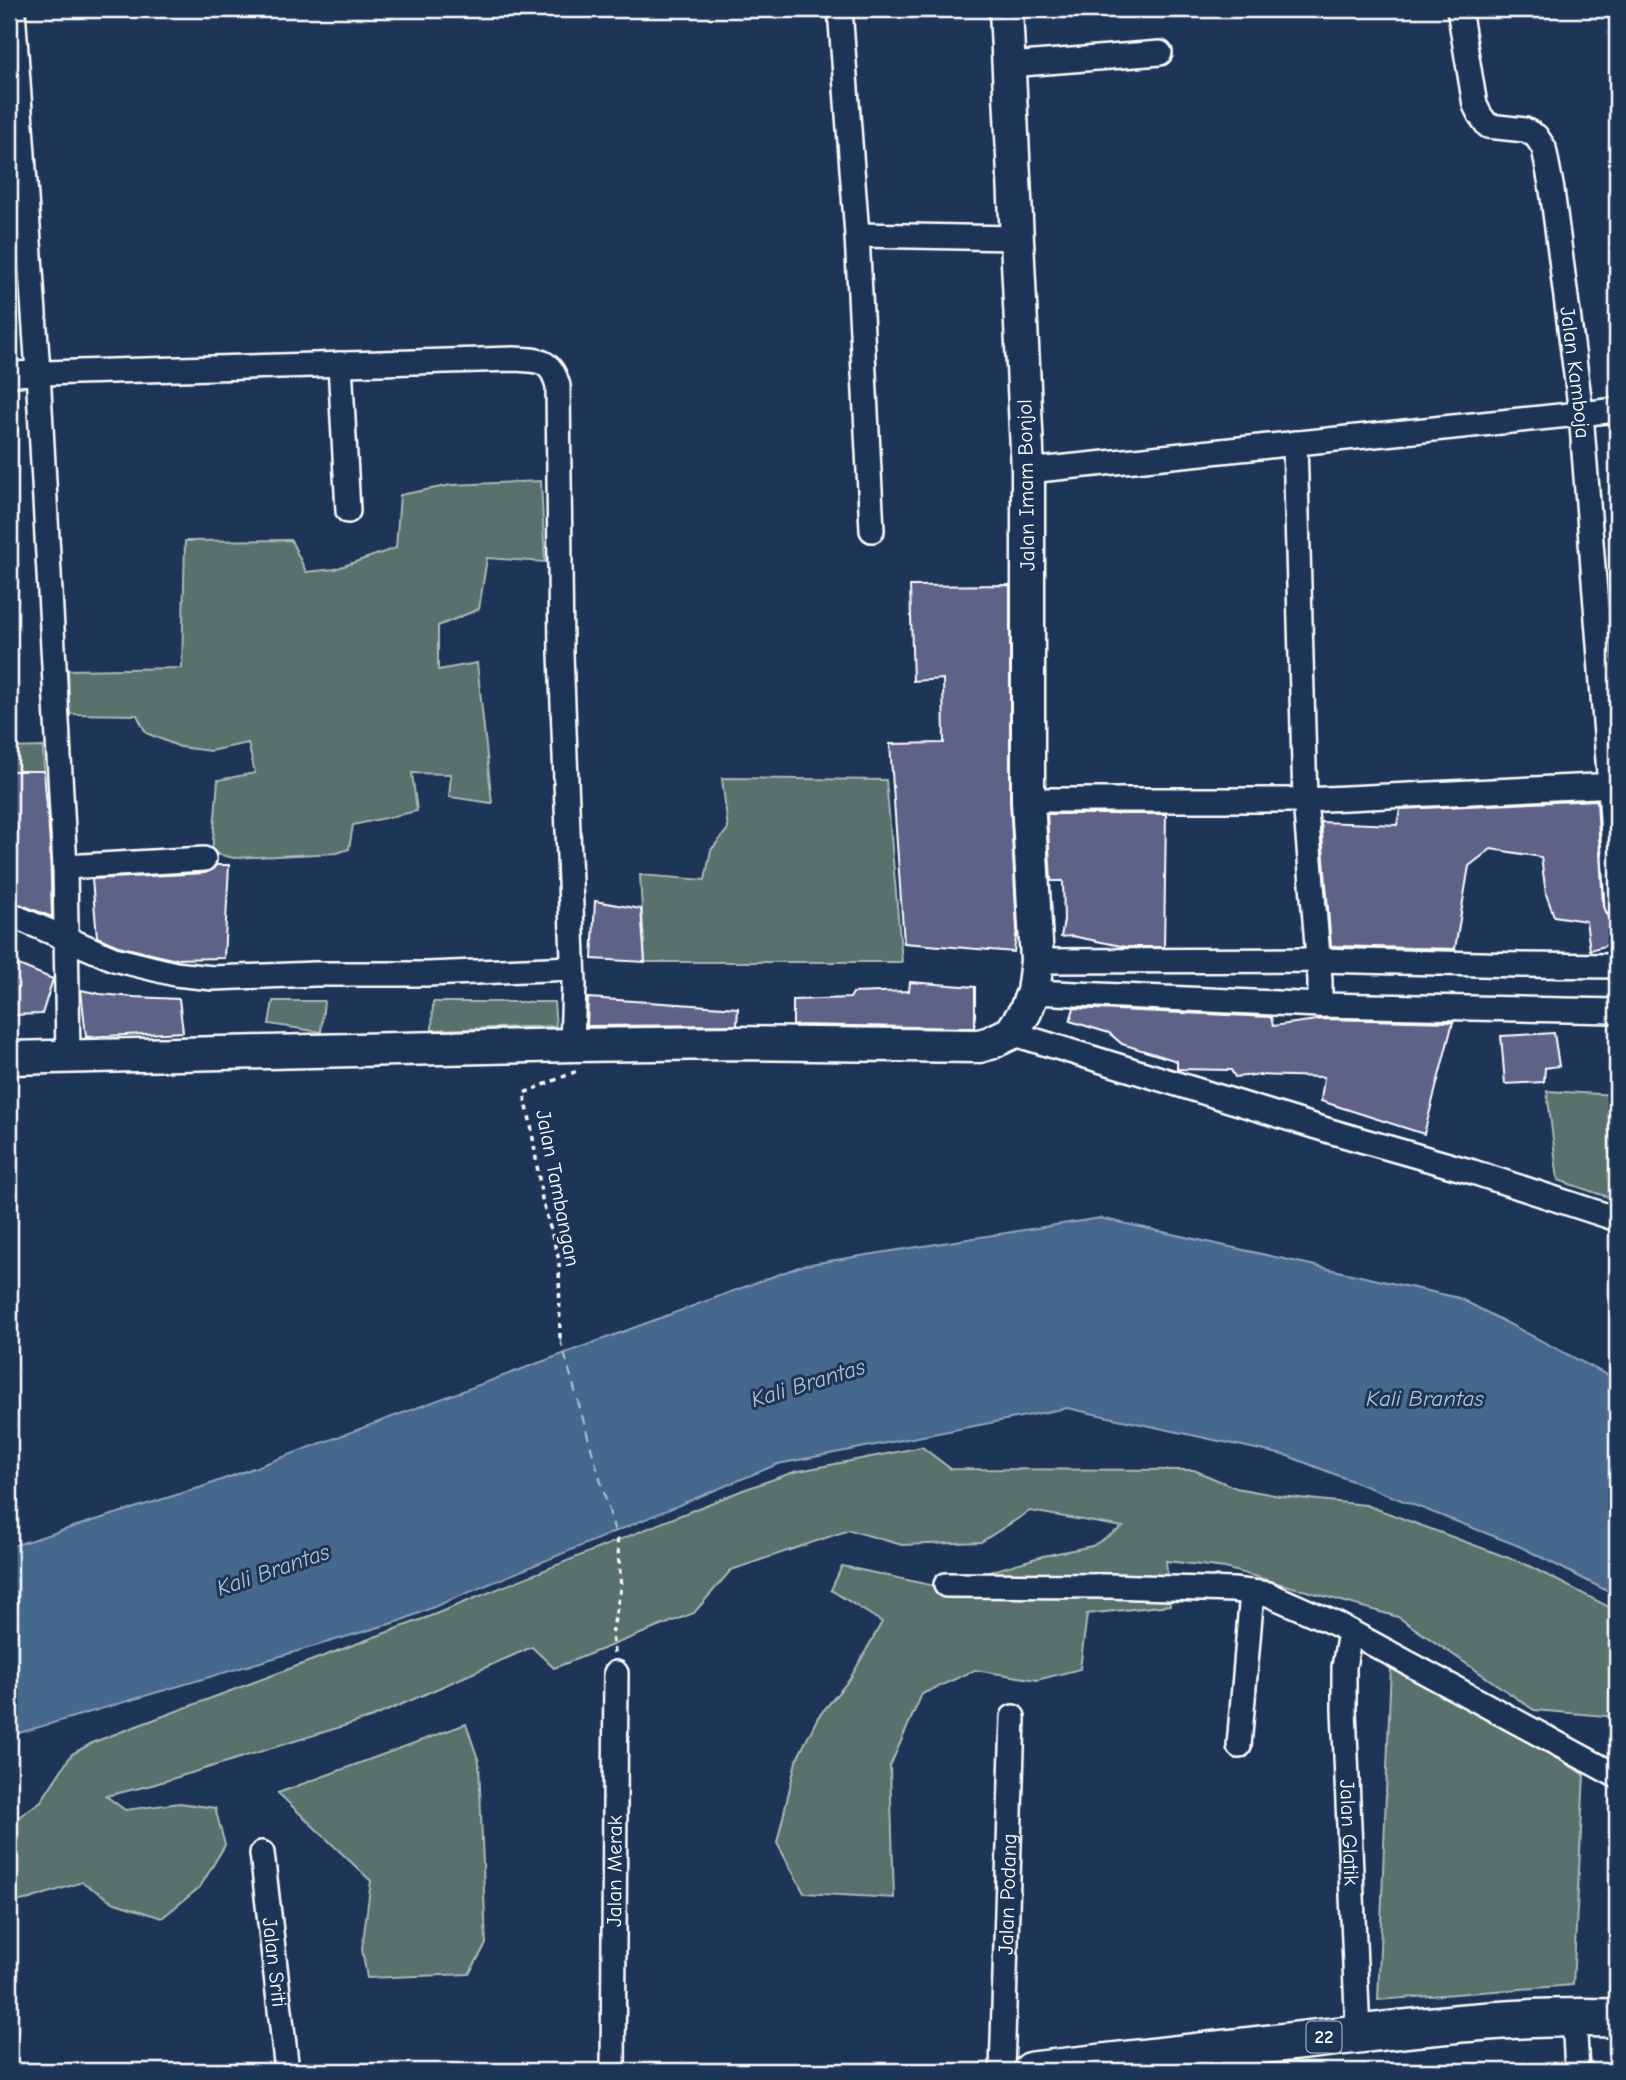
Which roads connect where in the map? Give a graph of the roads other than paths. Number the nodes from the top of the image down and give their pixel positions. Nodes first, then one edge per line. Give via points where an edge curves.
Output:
1 (13, 9) edge
2 (840, 9) edge
3 (1006, 9) edge
4 (1459, 9) edge
5 (1160, 53) dead end
6 (1009, 65) junction
7 (857, 235) junction
8 (1016, 238) junction
9 (340, 364) junction
10 (38, 372) junction
11 (9, 374) edge
12 (1617, 410) edge
13 (1581, 413) junction
14 (1295, 443) junction
15 (1028, 471) junction
16 (348, 510) dead end
17 (872, 530) dead end
18 (1614, 786) edge
19 (1028, 800) junction
20 (1305, 800) junction
21 (204, 859) dead end
22 (65, 867) junction
23 (1617, 905) edge
24 (9, 914) edge
25 (66, 939) junction
26 (1617, 965) edge
27 (1319, 970) junction
28 (1035, 977) junction
29 (574, 986) junction
30 (1320, 1005) junction
31 (1617, 1012) edge
32 (1010, 1033) junction
33 (68, 1056) junction
34 (577, 1057) junction
35 (9, 1058) edge
36 (1617, 1219) edge
37 (946, 1585) dead end
38 (1252, 1592) junction
39 (1350, 1632) junction
40 (616, 1673) road end
41 (1013, 1717) dead end
42 (1239, 1746) dead end
43 (1617, 1776) edge
44 (262, 1853) dead end
45 (1574, 2017) junction
46 (1617, 2018) edge
47 (1358, 2034) junction
48 (287, 2071) edge
49 (613, 2071) edge
50 (1002, 2071) edge
51 (1032, 2071) edge
52 (1577, 2071) edge

1 - 10 street
2 - 7 street
3 - 6 main road, Jalan Imam Bonjol
4 - 13 street, Jalan Kamboja via 1480,116 1488,127 1525,130 1544,148
5 - 6 street
6 - 8 main road, Jalan Imam Bonjol
7 - 8 street
7 - 17 street
8 - 15 main road, Jalan Imam Bonjol
9 - 10 street
9 - 16 street
9 - 29 street via 527,359 548,364 556,376
10 - 11 street
10 - 22 street
12 - 13 street
13 - 14 street
13 - 18 street, Jalan Kamboja
14 - 15 street
14 - 20 street
15 - 19 main road, Jalan Imam Bonjol
18 - 20 street
18 - 23 street, Jalan Kamboja
19 - 20 street
19 - 28 main road, Jalan Imam Bonjol
20 - 27 street
21 - 22 street
22 - 25 street
24 - 25 street
25 - 29 street via 130,964 213,978 428,974
25 - 33 street
26 - 27 street
27 - 28 street
27 - 30 street
28 - 30 street
28 - 32 main road via 1025,1012
29 - 34 street
30 - 31 street
32 - 34 main road via 979,1046 748,1043
32 - 36 street
33 - 34 main road
33 - 35 main road
37 - 38 street
38 - 39 street via 1290,1602
38 - 42 street
39 - 43 street
39 - 47 street, Jalan Glatik via 1344,1710
40 - 49 street, Jalan Merak
41 - 50 street, Jalan Podang
44 - 48 street, Jalan Sriti
45 - 46 highway, 22
45 - 47 highway, 22
45 - 52 street
47 - 51 highway, 22

